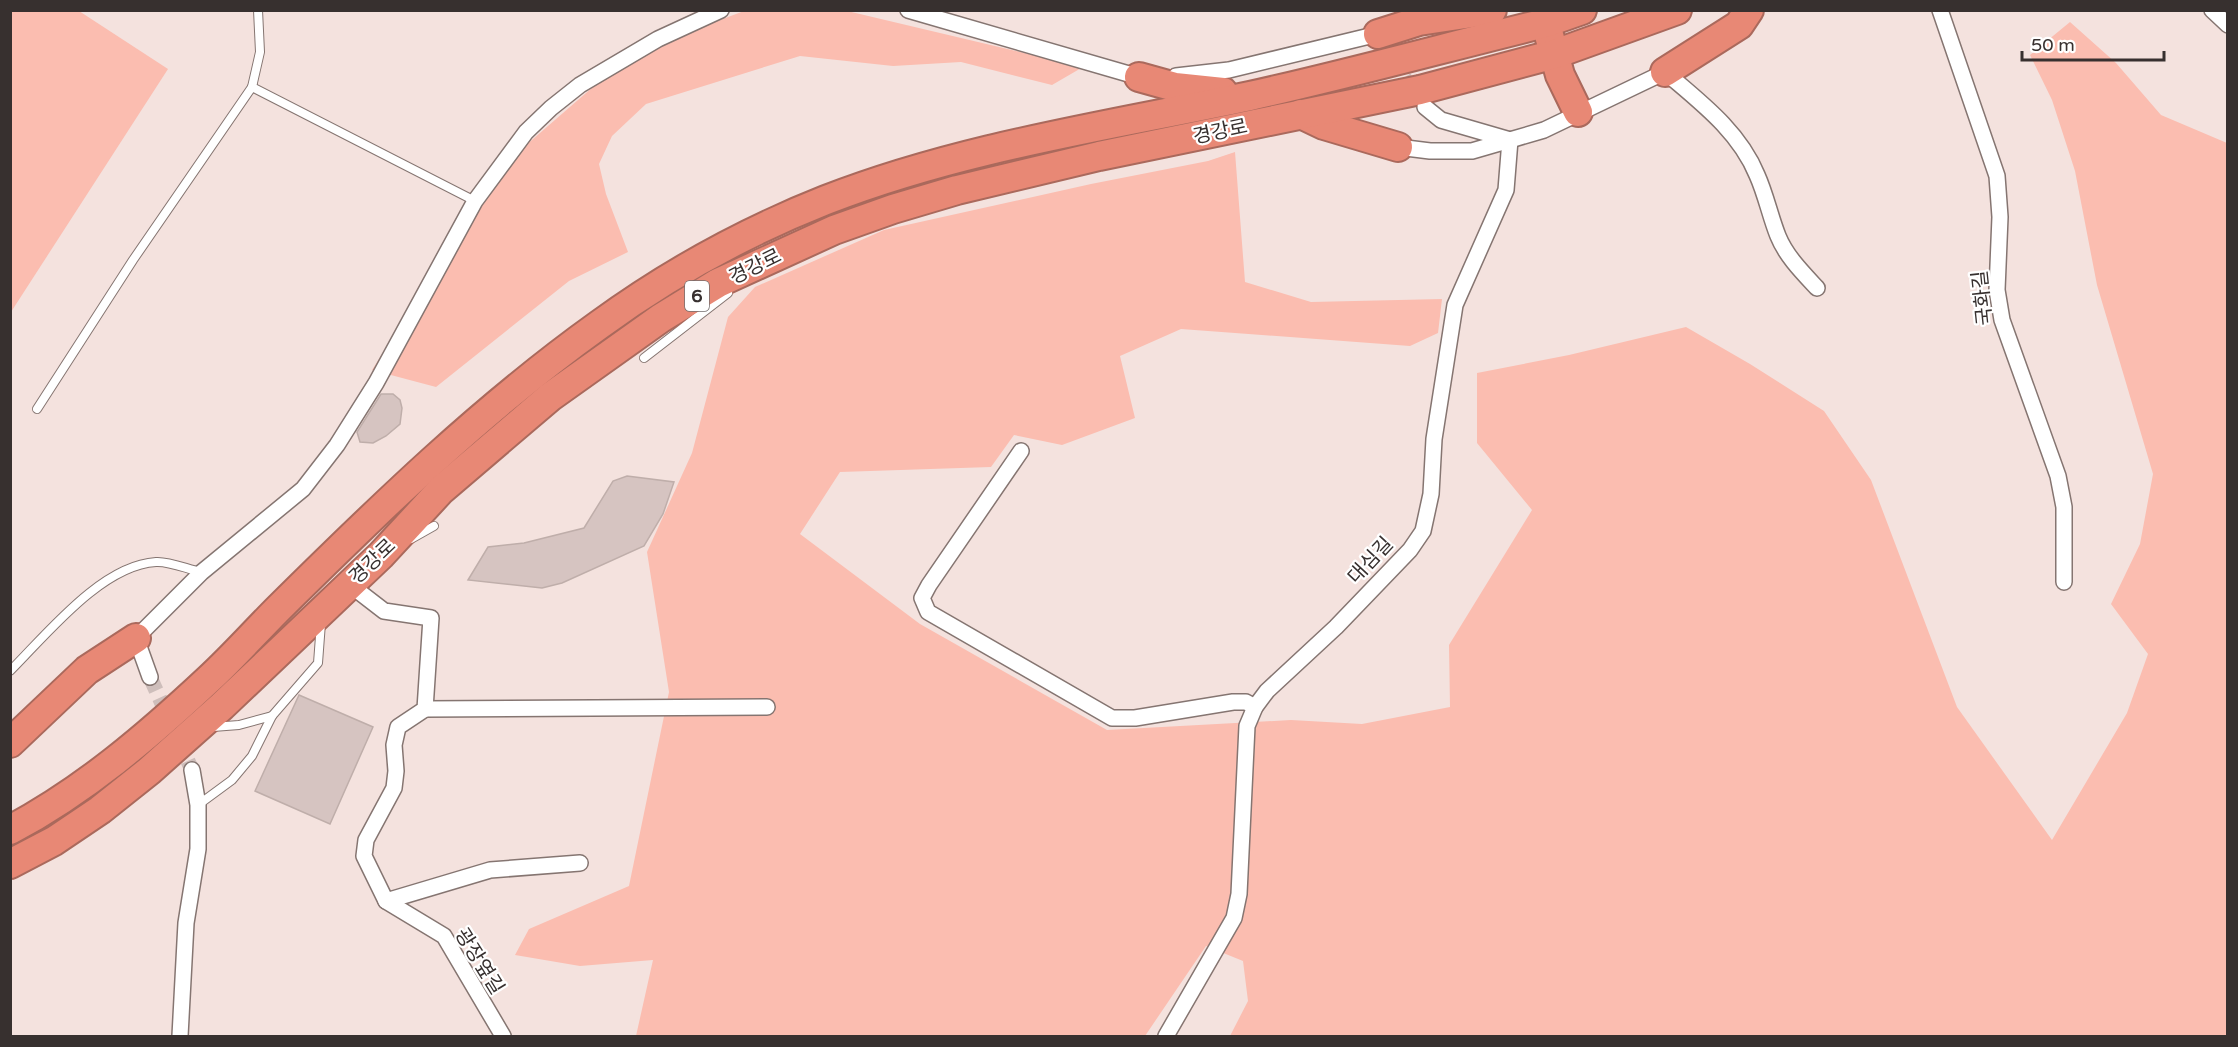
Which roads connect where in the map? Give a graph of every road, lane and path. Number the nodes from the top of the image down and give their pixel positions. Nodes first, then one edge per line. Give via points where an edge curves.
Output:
1 (258, 10) edge
2 (721, 10) edge
3 (908, 10) edge
4 (1492, 10) edge
5 (1520, 10) edge
6 (1582, 10) edge
7 (1677, 10) edge
8 (1749, 10) edge
9 (1940, 10) edge
10 (2212, 10) edge
11 (1545, 23) junction
12 (2228, 25) edge
13 (1378, 37) joint
14 (1555, 54) junction
15 (1665, 72) junction
16 (1139, 77) junction
17 (252, 87) junction
18 (1252, 95) junction
19 (1425, 107) tunnel mouth
20 (1578, 112) junction
21 (1301, 114) junction
22 (1510, 140) junction
23 (1398, 147) joint
24 (475, 201) junction
25 (778, 254) junction
26 (743, 281) dead end
27 (734, 288) dead end
28 (1817, 288) dead end
29 (644, 358) dead end
30 (37, 409) dead end
31 (1021, 451) dead end
32 (434, 526) dead end
33 (381, 555) junction
34 (202, 572) junction
35 (2064, 582) dead end
36 (349, 584) junction
37 (322, 610) junction
38 (136, 638) junction
39 (10, 671) edge
40 (150, 677) tunnel mouth
41 (767, 707) dead end
42 (1255, 707) junction
43 (425, 709) junction
44 (272, 716) junction
45 (196, 728) junction
46 (10, 743) edge
47 (192, 770) tunnel mouth
48 (198, 805) junction
49 (10, 830) edge
50 (580, 863) dead end
51 (10, 864) edge
52 (386, 901) junction
53 (1178, 1017) junction
54 (180, 1036) edge
55 (503, 1036) edge
56 (1166, 1036) edge
57 (1179, 1036) edge

1 - 17 lane via 260,52
2 - 24 street via 658,39 580,85 526,132
3 - 16 street
4 - 13 highway via 1419,21
5 - 11 highway
6 - 11 highway, 경강로 / 6
7 - 14 highway, 경강로 / 6
8 - 15 highway via 1739,25
9 - 35 street, 국화길 via 1998,176 1998,290 2002,320 2058,476 2064,507
10 - 12 street
11 - 14 highway
11 - 18 highway, 경강로 / 6
13 - 16 street via 1197,75
14 - 20 highway via 1560,75
14 - 21 highway, 경강로 / 6 via 1420,90
15 - 20 street
15 - 28 street via 1721,119 1740,145 1757,173 1779,238
16 - 18 highway via 1175,87
17 - 24 lane
17 - 30 lane
18 - 49 highway, 경강로 / 6 via 1089,127 947,161 825,201 708,254 598,325 485,414 140,742 45,812
19 - 22 street via 1441,120
20 - 22 street via 1545,130
21 - 23 highway via 1324,125
21 - 25 highway, 경강로 / 6 via 957,190 892,209
22 - 23 street via 1472,151 1430,152
22 - 42 street, 대심길 via 1506,190 1455,305 1434,439 1431,494 1422,531 1402,558
24 - 34 street via 376,383 337,445 303,489
25 - 26 lane
25 - 33 highway, 경강로 / 6 via 718,283 661,318 550,397 441,490
27 - 29 lane
31 - 42 street via 929,585 922,598 928,612 1113,718 1233,702
32 - 33 lane
33 - 36 highway, 경강로 / 6
34 - 38 street
34 - 39 lane via 157,562 113,575
36 - 37 highway, 경강로 / 6
36 - 43 street via 384,611 431,618
37 - 44 lane via 318,663
37 - 45 highway, 경강로 / 6
38 - 40 street
38 - 46 highway via 87,670
41 - 43 street
42 - 53 street, 대심길 via 1247,726 1239,894 1234,918
43 - 52 street via 398,727 394,788 366,840 364,856
44 - 45 lane
44 - 48 lane via 252,756 232,780
45 - 51 highway, 경강로 / 6 via 100,810
47 - 48 street
48 - 54 street via 198,849 186,923
50 - 52 street via 490,870
52 - 55 street, 광장옆길 via 444,936
53 - 56 street, 대심길
53 - 57 street

